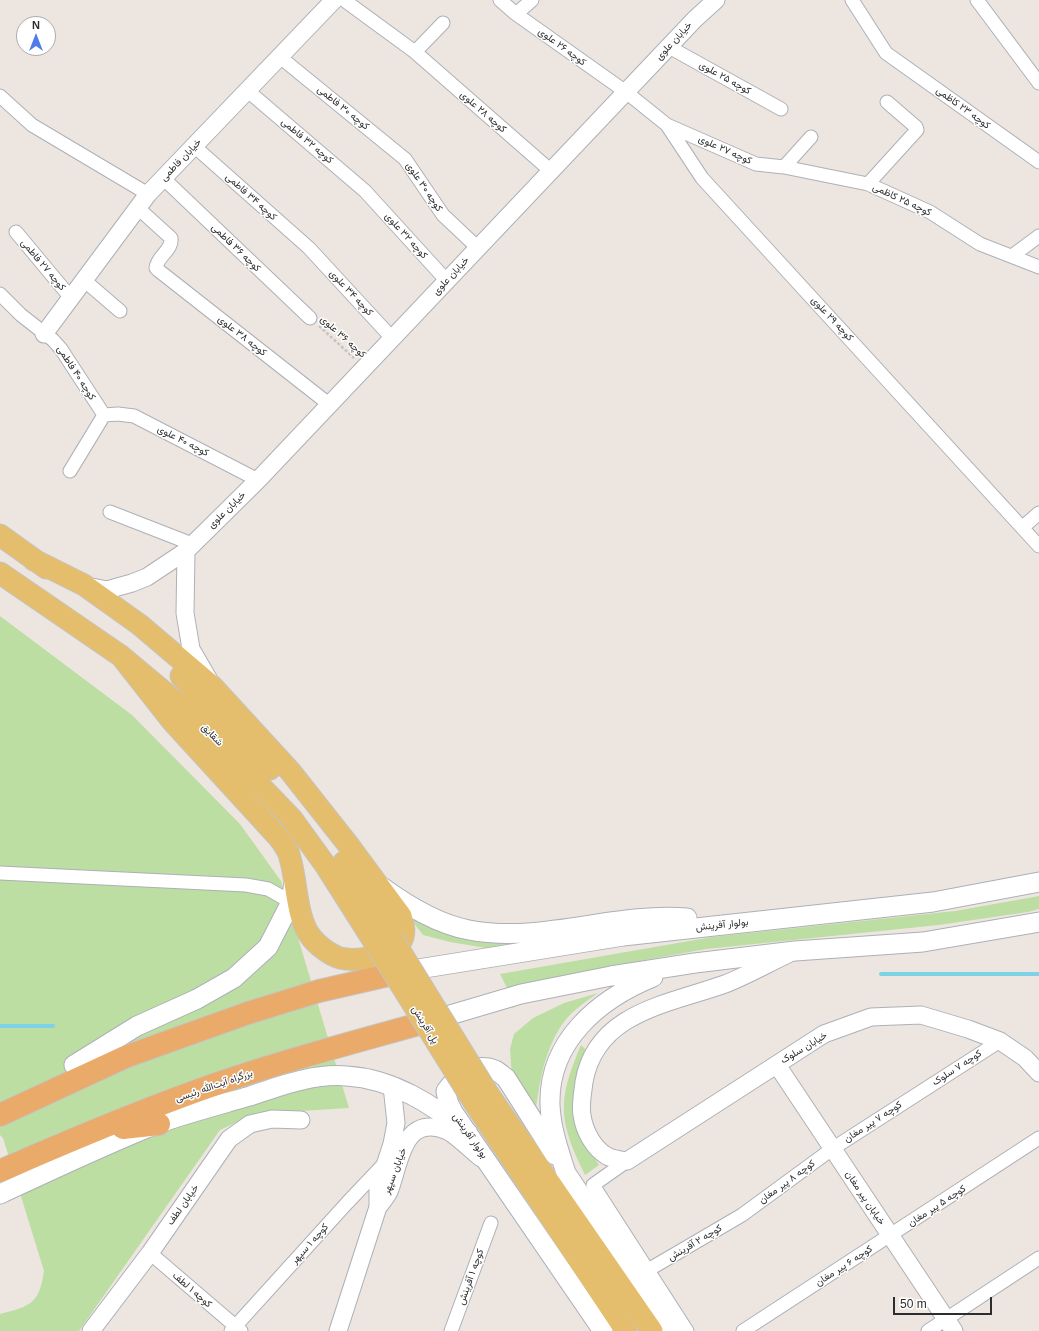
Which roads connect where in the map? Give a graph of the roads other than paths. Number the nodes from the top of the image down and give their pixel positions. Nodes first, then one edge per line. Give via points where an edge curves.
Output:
1 (334, 0) edge
2 (344, 0) edge
3 (500, 0) edge
4 (532, 0) edge
5 (716, 0) edge
6 (852, 0) edge
7 (977, 0) edge
8 (516, 14) junction
9 (444, 23) dead end
10 (669, 47) junction
11 (416, 52) junction
12 (280, 58) junction
13 (1039, 83) edge
14 (248, 91) junction
15 (626, 92) junction
16 (0, 96) edge
17 (887, 102) dead end
18 (781, 109) dead end
19 (667, 125) junction
20 (811, 138) dead end
21 (194, 146) junction
22 (406, 159) joint
23 (1039, 162) edge
24 (784, 167) junction
25 (551, 171) junction
26 (163, 178) junction
27 (868, 184) junction
28 (365, 191) joint
29 (148, 194) junction
30 (138, 208) junction
31 (16, 232) dead end
32 (1039, 236) edge
33 (309, 248) joint
34 (478, 248) junction
35 (1012, 256) junction
36 (1039, 267) edge
37 (85, 281) junction
38 (447, 281) junction
39 (0, 294) edge
40 (71, 298) junction
41 (120, 311) dead end
42 (310, 318) road end
43 (44, 334) junction
44 (392, 338) junction
45 (330, 405) junction
46 (104, 415) junction
47 (70, 470) dead end
48 (258, 480) junction
49 (110, 512) dead end
50 (1039, 513) edge
51 (1023, 527) junction
52 (0, 535) edge
53 (1039, 546) edge
54 (189, 548) junction
55 (34, 560) junction
56 (0, 573) edge
57 (84, 585) junction
58 (121, 656) junction
59 (213, 687) junction
60 (0, 873) edge
61 (295, 877) junction
62 (376, 882) junction
63 (1039, 882) edge
64 (291, 902) junction
65 (1039, 922) edge
66 (741, 923) junction
67 (384, 941) junction
68 (795, 951) junction
69 (695, 963) junction
70 (406, 971) joint
71 (433, 1020) joint
72 (1000, 1041) junction
73 (74, 1065) joint
74 (778, 1065) junction
75 (1039, 1073) edge
76 (392, 1086) junction
77 (914, 1096) joint
78 (34, 1099) junction
79 (482, 1099) junction
80 (0, 1115) edge
81 (301, 1120) dead end
82 (159, 1124) junction
83 (92, 1131) junction
84 (468, 1133) junction
85 (1039, 1138) edge
86 (832, 1148) junction
87 (627, 1161) junction
88 (386, 1163) junction
89 (492, 1167) junction
90 (0, 1171) edge
91 (566, 1173) junction
92 (0, 1194) edge
93 (378, 1207) junction
94 (742, 1215) joint
95 (491, 1223) dead end
96 (891, 1236) junction
97 (150, 1253) junction
98 (1039, 1258) edge
99 (648, 1270) junction
100 (950, 1325) edge
101 (236, 1329) edge
102 (91, 1331) edge
103 (338, 1331) edge
104 (452, 1331) edge
105 (603, 1331) edge
106 (626, 1331) edge
107 (652, 1331) edge
108 (672, 1331) edge
109 (687, 1331) edge
110 (743, 1331) edge
111 (928, 1331) edge

1 - 12 street, خیابان فاطمی
2 - 11 street, کوچه ۲۸ علوی
3 - 8 street, کوچه ۲۶ علوی
4 - 8 street
5 - 10 street, خیابان علوی
6 - 23 street, کوچه ۲۳ کاظمی via 886,53
7 - 13 street
8 - 15 street, کوچه ۲۶ علوی
9 - 11 street
10 - 15 street, خیابان علوی
10 - 18 street, کوچه ۲۵ علوی
11 - 25 street, کوچه ۲۸ علوی
12 - 14 street, خیابان فاطمی
12 - 22 street, کوچه ۳۰ فاطمی
14 - 21 street, خیابان فاطمی
14 - 28 street, کوچه ۳۲ فاطمی
15 - 19 street, کوچه ۲۹ علوی
15 - 25 street, خیابان علوی
16 - 29 street via 32,125
17 - 27 street via 917,130
19 - 24 street, کوچه ۲۷ علوی via 756,164
19 - 51 street, کوچه ۲۹ علوی via 702,178
20 - 24 street
21 - 26 street, خیابان فاطمی
21 - 33 street, کوچه ۳۴ فاطمی
22 - 34 street, کوچه ۳۰ علوی via 443,215
24 - 27 street, کوچه ۲۵ کاظمی
25 - 34 street, خیابان علوی
26 - 29 street, خیابان فاطمی
26 - 42 street, کوچه ۳۶ فاطمی
27 - 35 street, کوچه ۲۵ کاظمی via 930,212 980,244
28 - 38 street, کوچه ۳۲ علوی
29 - 30 street, خیابان فاطمی
30 - 37 street, خیابان فاطمی
30 - 45 street, کوچه ۳۸ علوی via 171,238 171,245 156,264 156,268
31 - 40 street, کوچه ۲۷ فاطمی
32 - 35 street
33 - 44 street, کوچه ۳۴ علوی
34 - 38 street, خیابان علوی
35 - 36 street, کوچه ۲۵ کاظمی
37 - 40 street, خیابان فاطمی
37 - 41 street
38 - 44 street, خیابان علوی
39 - 43 street, کوچه ۴۰ فاطمی
40 - 43 street, خیابان فاطمی
43 - 46 street, کوچه ۴۰ فاطمی via 62,349
44 - 45 street, خیابان علوی
45 - 48 street, خیابان علوی
46 - 47 street
46 - 48 street, کوچه ۴۰ علوی via 134,416
48 - 54 street, خیابان علوی
49 - 54 street
50 - 51 street
51 - 53 street, کوچه ۲۹ علوی
52 - 55 main road, شقایق
54 - 57 street, خیابان علوی via 147,577 132,583 107,590
54 - 59 street via 185,613 191,649
55 - 57 main road, شقایق
55 - 67 main road, شقایق via 117,622 186,681 295,796 354,877
56 - 58 main road, شقایق
57 - 59 main road, شقایق via 140,625
58 - 61 main road, شقایق via 172,721 280,839 290,856
58 - 67 main road, شقایق via 193,716 292,819
59 - 62 main road, شقایق via 290,771
60 - 64 street via 246,884 268,889
61 - 62 main road, شقایق via 302,919 310,937 339,958 357,960 392,949 402,939 404,927 401,916
61 - 64 main road
62 - 66 main road via 400,900 437,920 469,930 510,934 546,932 638,919 681,918
63 - 66 main road, بولوار آفرینش via 933,902
64 - 73 main road via 268,947 234,978 197,1000 136,1026
65 - 68 main road via 923,942
66 - 70 main road, بولوار آفرینش via 623,936
67 - 79 main road, پل آفرینش, bridge
68 - 69 main road
68 - 87 street via 727,983 628,1018 610,1032 590,1062 583,1091 582,1114 586,1130 596,1146 607,1156
69 - 71 main road via 521,994
69 - 91 main road via 629,987 601,1005 578,1026 556,1066 550,1105 557,1145
70 - 78 highway via 319,991 248,1013 125,1057
71 - 83 highway, بزرگراه آیت‌الله رئیسی via 221,1082
72 - 74 street, خیابان سلوک via 921,1015 871,1017 824,1034
72 - 75 street, خیابان سلوک via 1025,1058
72 - 77 street, کوچه ۷ سلوک
73 - 78 highway
74 - 86 street, خیابان پیر مغان
74 - 87 street, خیابان سلوک
76 - 82 main road via 346,1076 298,1081
76 - 84 main road via 423,1100
76 - 88 street, خیابان سپهر via 396,1123
77 - 86 street, کوچه ۷ پیر مغان
78 - 80 highway
79 - 106 main road
79 - 107 main road
81 - 97 street, خیابان لطف via 272,1119 250,1124 229,1139
82 - 83 highway
82 - 92 main road
83 - 90 highway, بزرگراه آیت‌الله رئیسی
84 - 89 main road, بولوار آفرینش
84 - 91 main road, بولوار آفرینش via 448,1102 446,1091 452,1082 467,1072 484,1068 496,1070 506,1078
85 - 96 street, کوچه ۵ پیر مغان
86 - 94 street, کوچه ۸ پیر مغان
86 - 96 street, خیابان پیر مغان
87 - 99 street via 594,1185
88 - 93 street, خیابان سپهر via 378,1187
88 - 101 street, کوچه ۱ سپهر
89 - 93 street, خیابان سپهر via 446,1130 424,1127 409,1135 390,1191
89 - 105 main road, بولوار آفرینش
91 - 108 main road
93 - 103 street, خیابان سپهر
94 - 99 street, کوچه ۲ آفرینش
95 - 104 street, کوچه ۱ آفرینش
96 - 100 street, خیابان پیر مغان
96 - 110 street, کوچه ۶ پیر مغان
97 - 101 street, کوچه ۱ لطف
97 - 102 street, خیابان لطف
98 - 100 street
99 - 109 street
100 - 111 street

